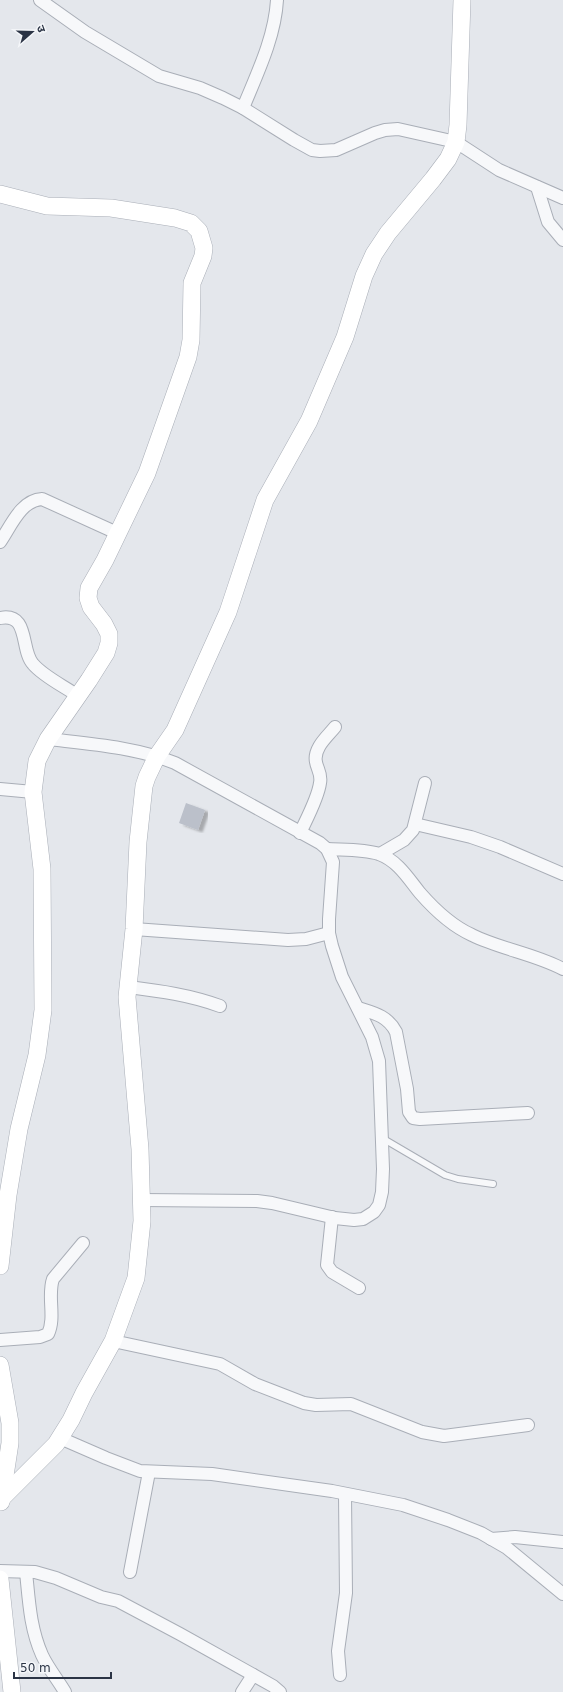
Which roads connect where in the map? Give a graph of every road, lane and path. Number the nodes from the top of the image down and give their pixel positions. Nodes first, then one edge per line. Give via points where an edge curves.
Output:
1 (40, 0) edge
2 (277, 0) edge
3 (463, 1) edge
4 (243, 108) junction
5 (456, 142) junction
6 (538, 187) junction
7 (0, 194) edge
8 (563, 198) edge
9 (563, 240) edge
10 (117, 533) junction
11 (0, 542) edge
12 (0, 618) edge
13 (78, 696) junction
14 (335, 727) dead end
15 (48, 739) junction
16 (157, 756) junction
17 (425, 783) dead end
18 (0, 789) edge
19 (33, 792) junction
20 (415, 824) junction
21 (300, 832) junction
22 (327, 849) junction
23 (380, 854) junction
24 (563, 874) edge
25 (134, 929) junction
26 (329, 933) junction
27 (563, 969) edge
28 (129, 987) junction
29 (220, 1006) dead end
30 (358, 1008) junction
31 (528, 1113) dead end
32 (382, 1138) junction
33 (493, 1184) dead end
34 (141, 1200) junction
35 (332, 1217) junction
36 (83, 1243) dead end
37 (0, 1266) edge
38 (359, 1288) dead end
39 (0, 1340) edge
40 (113, 1341) junction
41 (0, 1365) edge
42 (528, 1425) dead end
43 (60, 1438) junction
44 (149, 1472) junction
45 (345, 1494) junction
46 (0, 1503) edge
47 (491, 1539) junction
48 (563, 1542) edge
49 (0, 1571) edge
50 (26, 1572) junction
51 (130, 1572) dead end
52 (0, 1579) edge
53 (563, 1594) edge
54 (253, 1675) junction
55 (340, 1675) dead end
56 (12, 1692) edge
57 (66, 1692) edge
58 (242, 1692) edge
59 (280, 1692) edge

1 - 4 street via 85,32 159,76 200,88
2 - 4 street via 276,18
3 - 5 street
4 - 5 street via 312,150 336,150 385,130 398,129
5 - 6 street via 499,170
5 - 16 street via 434,179 388,233 369,265 345,337 309,421 265,500 228,612 175,730
6 - 8 street
6 - 9 street via 548,222
7 - 10 street via 47,206 111,208 175,218 191,223 199,231 204,248 192,283 191,340 188,357 147,473
10 - 11 street via 42,499 34,499 21,510
10 - 13 street via 89,588 88,598 109,634 109,643 98,667
12 - 13 street via 12,618 23,630 27,655 32,664
13 - 15 street
14 - 21 street via 316,754 321,776 320,785
15 - 16 street via 104,745
15 - 19 street via 37,761
16 - 21 street via 175,763
16 - 25 street via 144,786 138,842
17 - 20 street
18 - 19 street
19 - 37 street via 42,869 43,1010 37,1055 19,1129
20 - 23 street via 404,840
20 - 24 street via 471,837
21 - 22 street
22 - 23 street
22 - 26 street via 334,869
23 - 27 street via 401,869 440,913 471,935
25 - 26 street via 288,940 306,939
25 - 28 street
26 - 30 street via 342,978
28 - 29 street via 174,992
28 - 34 street via 129,1026 137,1104
30 - 31 street via 378,1015 392,1024 408,1089 409,1112 413,1118
30 - 32 street via 372,1037 379,1061
32 - 33 lane via 445,1175
32 - 35 street via 382,1192 377,1209 363,1219
34 - 35 street via 272,1202
34 - 40 street via 142,1222 136,1278
35 - 38 street via 327,1264 332,1272
36 - 39 street via 53,1279 51,1326 48,1334
40 - 42 street via 220,1364 255,1384 304,1403 351,1404 422,1432 444,1436
40 - 43 street
41 - 46 street via 10,1423 10,1443
43 - 44 street via 123,1466
43 - 46 street
44 - 45 street via 212,1474
44 - 51 street
45 - 47 street via 403,1505 448,1520
45 - 55 street via 346,1594 338,1652
47 - 48 street via 515,1537
47 - 53 street via 507,1548
49 - 50 street
50 - 54 street via 56,1578 101,1597 118,1601
50 - 57 street via 30,1617 35,1636 43,1656
52 - 56 street
54 - 58 street
54 - 59 street

